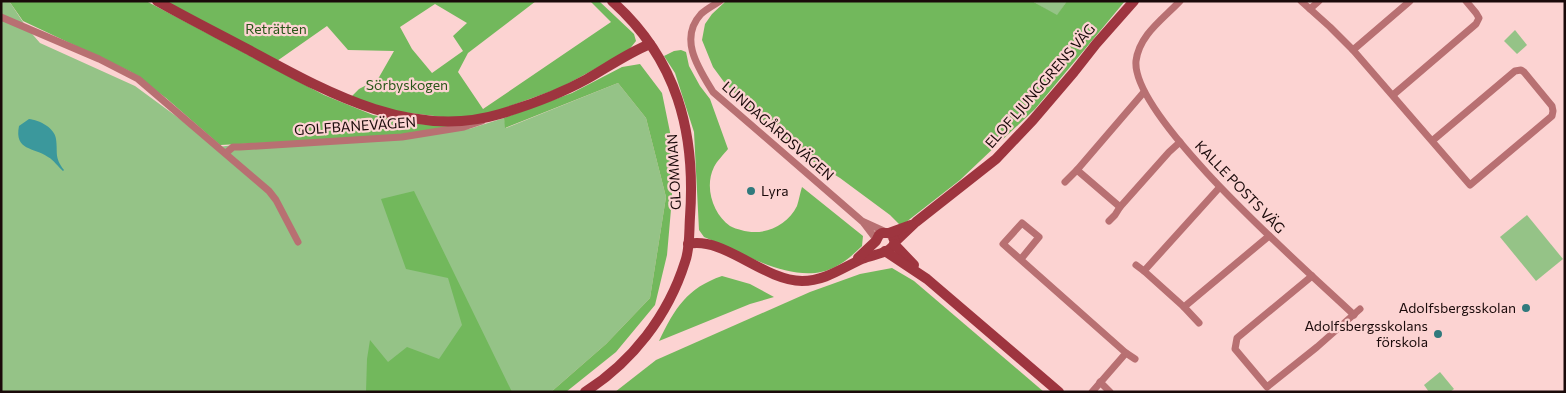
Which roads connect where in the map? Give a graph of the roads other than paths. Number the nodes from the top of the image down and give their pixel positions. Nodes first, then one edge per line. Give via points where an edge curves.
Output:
1 (157, 1) edge
2 (612, 1) edge
3 (720, 1) edge
4 (1134, 1) edge
5 (1301, 1) edge
6 (1319, 1) edge
7 (1410, 1) edge
8 (1466, 1) edge
9 (1177, 2) edge
10 (1310, 9) junction
11 (1, 17) edge
12 (650, 44) junction
13 (1353, 50) junction
14 (1144, 92) junction
15 (1393, 95) junction
16 (485, 117) junction
17 (1432, 141) junction
18 (1180, 142) junction
19 (226, 153) junction
20 (1076, 170) junction
21 (1065, 182) dead end
22 (1219, 188) junction
23 (1120, 207) junction
24 (1109, 221) dead end
25 (863, 222) junction
26 (1269, 236) junction
27 (891, 238) junction
28 (876, 240) junction
29 (298, 242) dead end
30 (688, 244) junction
31 (884, 251) junction
32 (1021, 259) junction
33 (851, 264) junction
34 (1136, 265) dead end
35 (1144, 271) junction
36 (1312, 276) junction
37 (927, 279) junction
38 (1184, 307) junction
39 (1360, 309) dead end
40 (1354, 315) junction
41 (1199, 323) dead end
42 (1126, 353) junction
43 (1135, 359) dead end
44 (1100, 382) junction
45 (1265, 390) edge
46 (585, 392) edge
47 (1059, 392) edge
48 (1092, 392) edge
49 (1110, 392) edge

1 - 16 street via 357,104 421,119
2 - 12 street, GLOMMAN
3 - 25 street, LUNDAGÅRDSVÄGEN via 701,14 690,34 694,57 713,92
4 - 27 street, ELOF LJUNGGRENS VÄG via 1033,120 996,158
5 - 10 street
6 - 10 street
7 - 13 street
8 - 15 street via 1476,13 1476,24
9 - 14 street, KALLE POSTS VÄG via 1149,33 1138,51 1136,72
10 - 13 street
11 - 19 street via 129,73
12 - 16 street via 549,97
12 - 30 street, GLOMMAN via 673,83 688,140 691,199
13 - 15 street
14 - 18 street, KALLE POSTS VÄG
14 - 20 street
15 - 17 street
16 - 19 street, GOLFBANEVÄGEN via 481,122 464,127 402,137 240,146
17 - 17 street via 1469,184 1553,113 1552,106 1524,72 1515,71
18 - 22 street, KALLE POSTS VÄG
18 - 23 street
19 - 29 street via 269,191
20 - 21 street
20 - 23 street
22 - 26 street, KALLE POSTS VÄG
22 - 35 street
23 - 24 street
25 - 27 street, LUNDAGÅRDSVÄGEN
25 - 28 street, LUNDAGÅRDSVÄGEN
26 - 36 street, KALLE POSTS VÄG
26 - 38 street
27 - 28 street via 879,235
27 - 31 street via 891,249
27 - 37 street
28 - 31 street via 877,247
28 - 33 street
30 - 33 street via 698,242 714,246 768,272 802,281 831,276
30 - 46 street, GLOMMAN via 665,307 650,332 633,353
31 - 33 street
31 - 37 street
32 - 32 street via 1003,244 1022,223 1039,237
32 - 42 street
34 - 35 street
35 - 38 street
36 - 40 street, KALLE POSTS VÄG
36 - 45 street via 1237,338 1235,349
37 - 47 street
38 - 41 street
39 - 40 street
40 - 45 street
42 - 43 street
42 - 44 street
44 - 48 street
44 - 49 street

